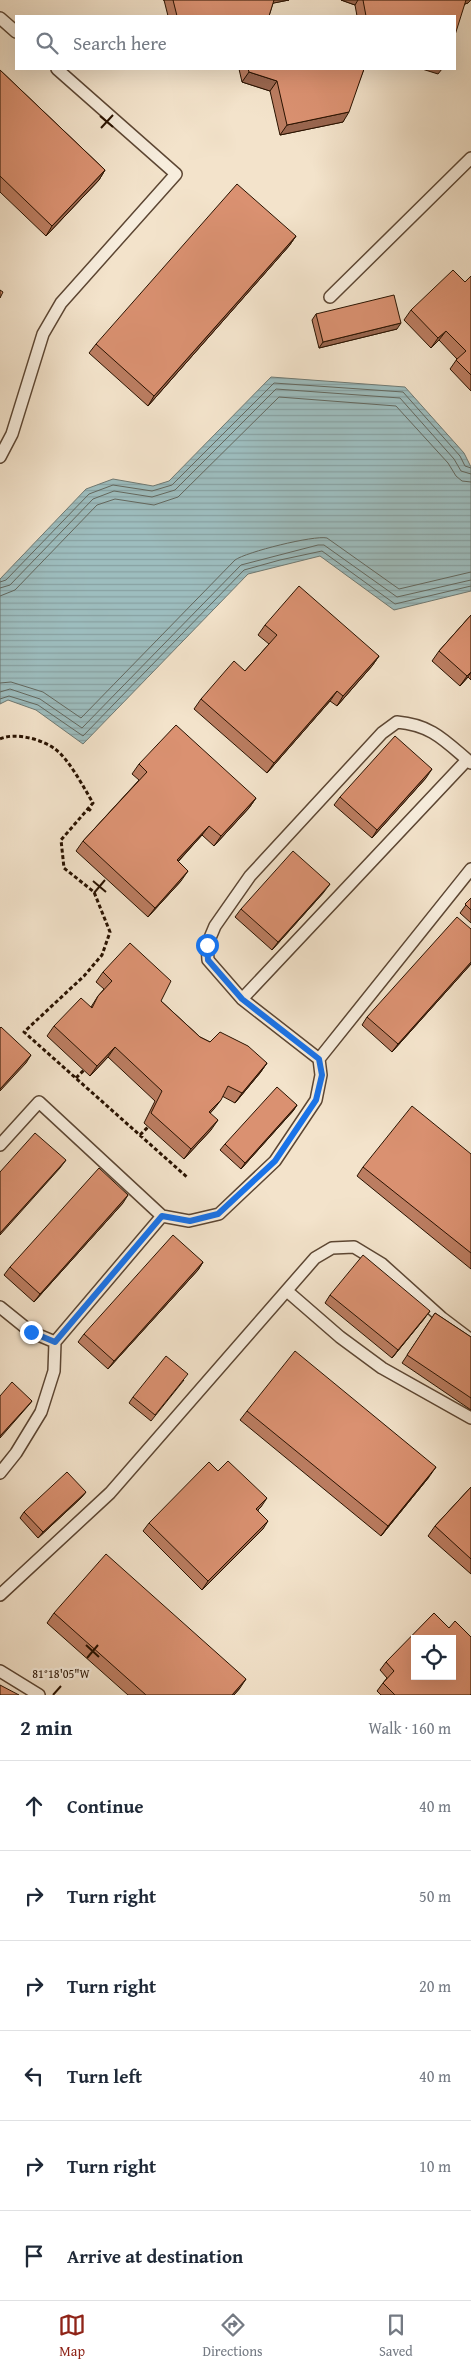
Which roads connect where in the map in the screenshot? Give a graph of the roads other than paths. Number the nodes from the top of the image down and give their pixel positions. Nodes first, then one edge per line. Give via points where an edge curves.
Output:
1 (0, 18) edge
2 (15, 31) edge
3 (59, 70) edge
4 (471, 158) edge
5 (330, 297) dead end
6 (0, 457) edge
7 (469, 762) edge
8 (471, 869) edge
9 (242, 999) junction
10 (319, 1059) junction
11 (0, 1145) edge
12 (162, 1216) junction
13 (287, 1291) junction
14 (0, 1308) edge
15 (471, 1340) edge
16 (55, 1342) junction
17 (471, 1418) edge
18 (0, 1472) edge
19 (0, 1595) edge
20 (0, 1671) edge
21 (39, 1695) edge

1 - 2 lane
3 - 6 lane via 176,174 61,304 42,334 12,434
4 - 5 lane
7 - 9 lane
7 - 9 lane via 440,737 416,724 397,722 382,733 250,876 215,926 207,945 208,960
8 - 10 lane
9 - 10 lane
10 - 12 lane via 322,1075 316,1100 275,1161 218,1214 190,1221
11 - 12 lane via 39,1102
12 - 16 lane
13 - 15 lane via 315,1258 332,1248 354,1247 382,1264
13 - 17 lane via 382,1368
13 - 19 lane via 110,1493
14 - 16 lane via 31,1332
16 - 18 lane via 54,1371 41,1412
20 - 21 lane

